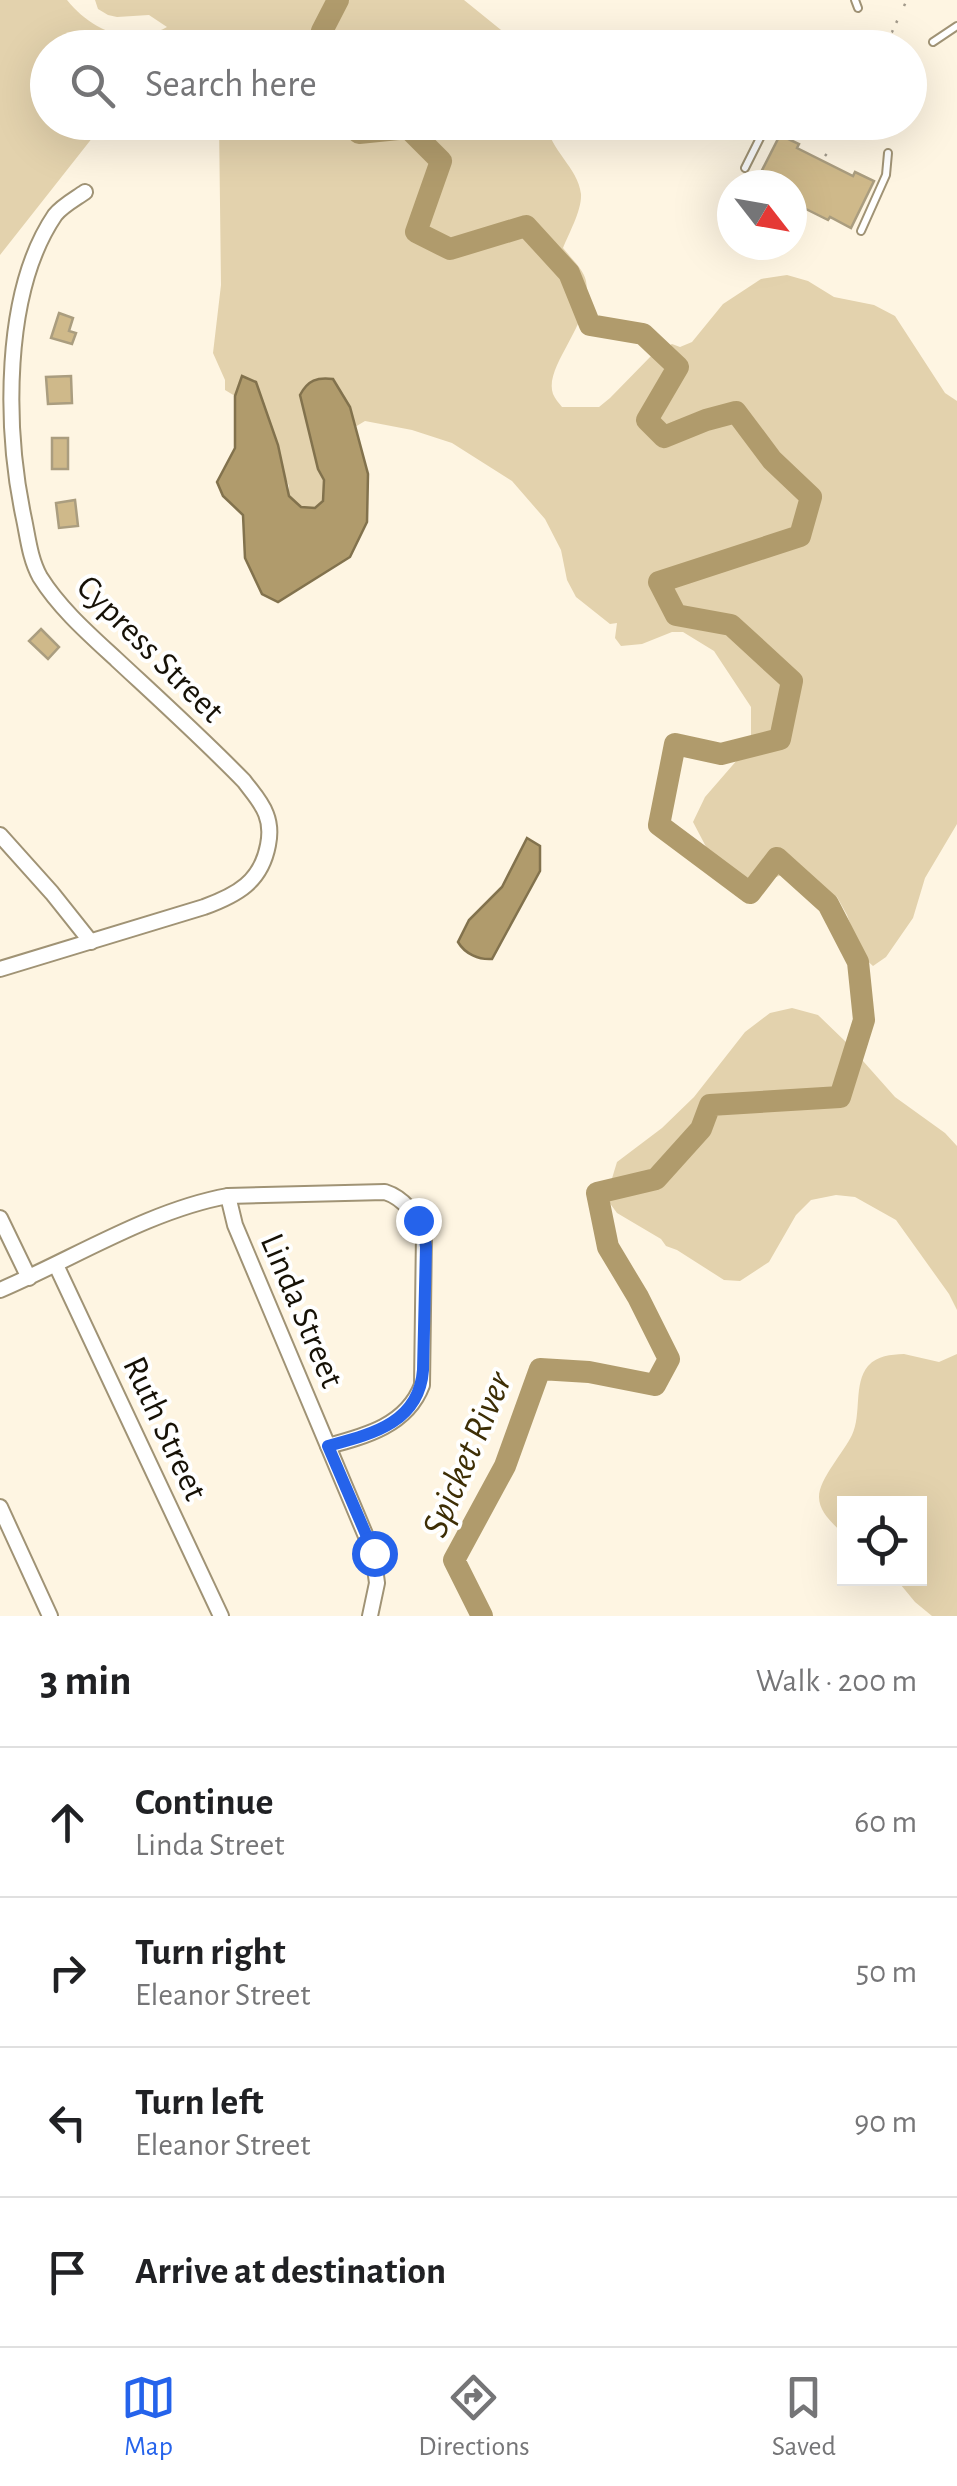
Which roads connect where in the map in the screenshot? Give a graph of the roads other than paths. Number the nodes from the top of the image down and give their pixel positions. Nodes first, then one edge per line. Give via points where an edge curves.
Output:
1 (957, 26) edge
2 (933, 42) dead end
3 (759, 140) edge
4 (888, 153) dead end
5 (744, 168) dead end
6 (85, 192) dead end
7 (861, 231) dead end
8 (0, 496) edge
9 (19, 497) junction
10 (0, 835) edge
11 (92, 942) junction
12 (0, 969) edge
13 (228, 1196) junction
14 (0, 1218) edge
15 (56, 1265) junction
16 (29, 1278) junction
17 (0, 1290) edge
18 (328, 1446) junction
19 (0, 1507) edge
20 (50, 1616) edge
21 (222, 1616) edge
22 (370, 1616) edge

1 - 2 lane
3 - 5 lane
4 - 7 lane via 886,175
6 - 9 street, Cypress Street via 58,211 29,268 11,402
8 - 9 street
9 - 11 street, Cypress Street via 32,557 50,591 244,782 269,824 265,860 244,889
10 - 11 street
11 - 12 street, Cypress Street
13 - 15 street via 159,1216
13 - 18 street, Linda Street via 234,1226
13 - 18 street via 386,1192 407,1207 424,1233 417,1400 396,1420
14 - 16 street
15 - 16 street
15 - 21 street, Ruth Street
16 - 17 street
18 - 22 street, Linda Street via 374,1553
19 - 20 street

